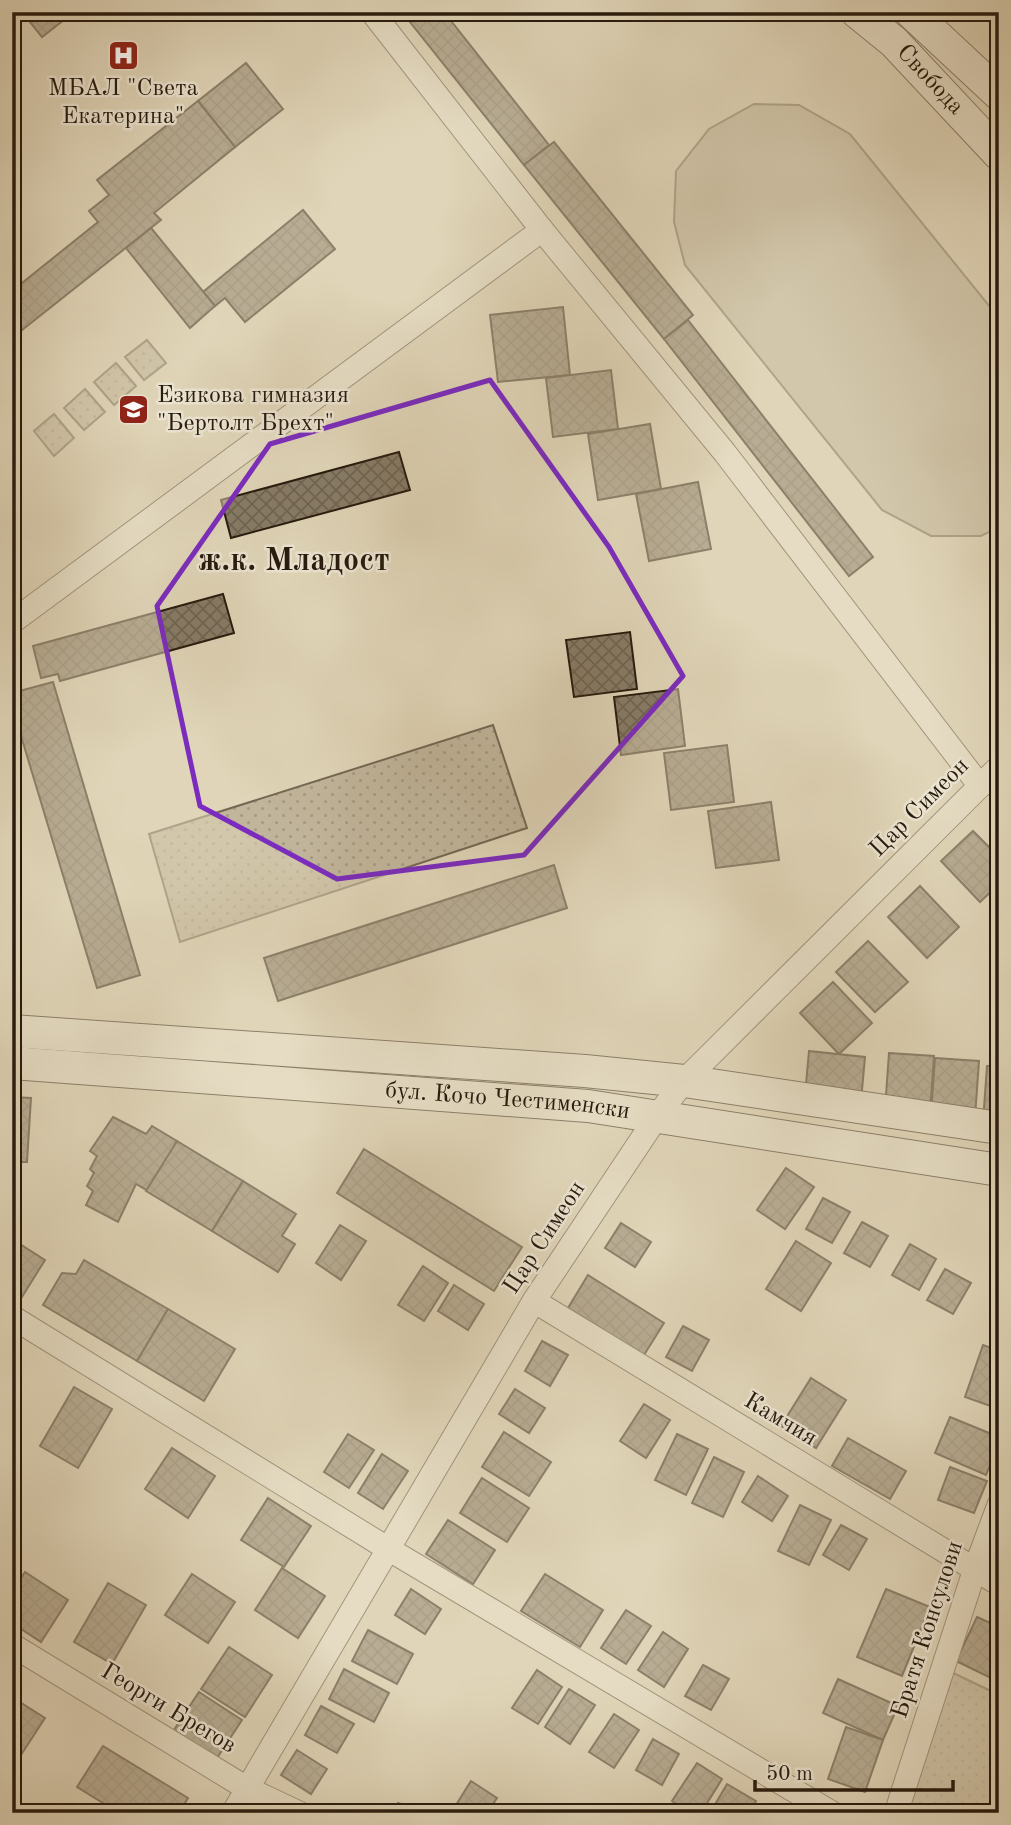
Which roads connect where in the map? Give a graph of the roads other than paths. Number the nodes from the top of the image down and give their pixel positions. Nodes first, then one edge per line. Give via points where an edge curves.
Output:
1 (372, 12) edge
2 (857, 12) edge
3 (911, 12) edge
4 (999, 94) edge
5 (999, 154) edge
6 (542, 230) junction
7 (12, 622) edge
8 (999, 767) edge
9 (980, 786) junction
10 (12, 1031) edge
11 (12, 1063) edge
12 (684, 1082) junction
13 (659, 1115) junction
14 (999, 1128) edge
15 (999, 1170) edge
16 (534, 1301) junction
17 (12, 1317) edge
18 (999, 1505) edge
19 (390, 1550) junction
20 (975, 1569) junction
21 (999, 1584) edge
22 (12, 1645) edge
23 (248, 1789) junction
24 (233, 1813) edge
25 (299, 1813) edge
26 (832, 1813) edge
27 (896, 1813) edge

1 - 6 street
2 - 5 street, Свобода via 894,42
3 - 4 street, Свобода
6 - 7 street
6 - 9 street via 725,453
8 - 9 street, Цар Симеон
9 - 12 street, Цар Симеон
10 - 12 street, бул. Кочо Честименски
11 - 13 street, бул. Кочо Честименски
12 - 13 street, Цар Симеон
12 - 14 street, бул. Кочо Честименски
13 - 15 street, бул. Кочо Честименски
13 - 16 street, Цар Симеон
16 - 19 street, Цар Симеон
16 - 20 street, Камчия
17 - 19 street
18 - 20 street, Братя Консулови
19 - 23 street, Цар Симеон
19 - 26 street
20 - 21 street, Камчия
20 - 27 street, Братя Консулови
22 - 23 street, Георги Брегов
23 - 24 street, Цар Симеон
23 - 25 street, Георги Брегов

